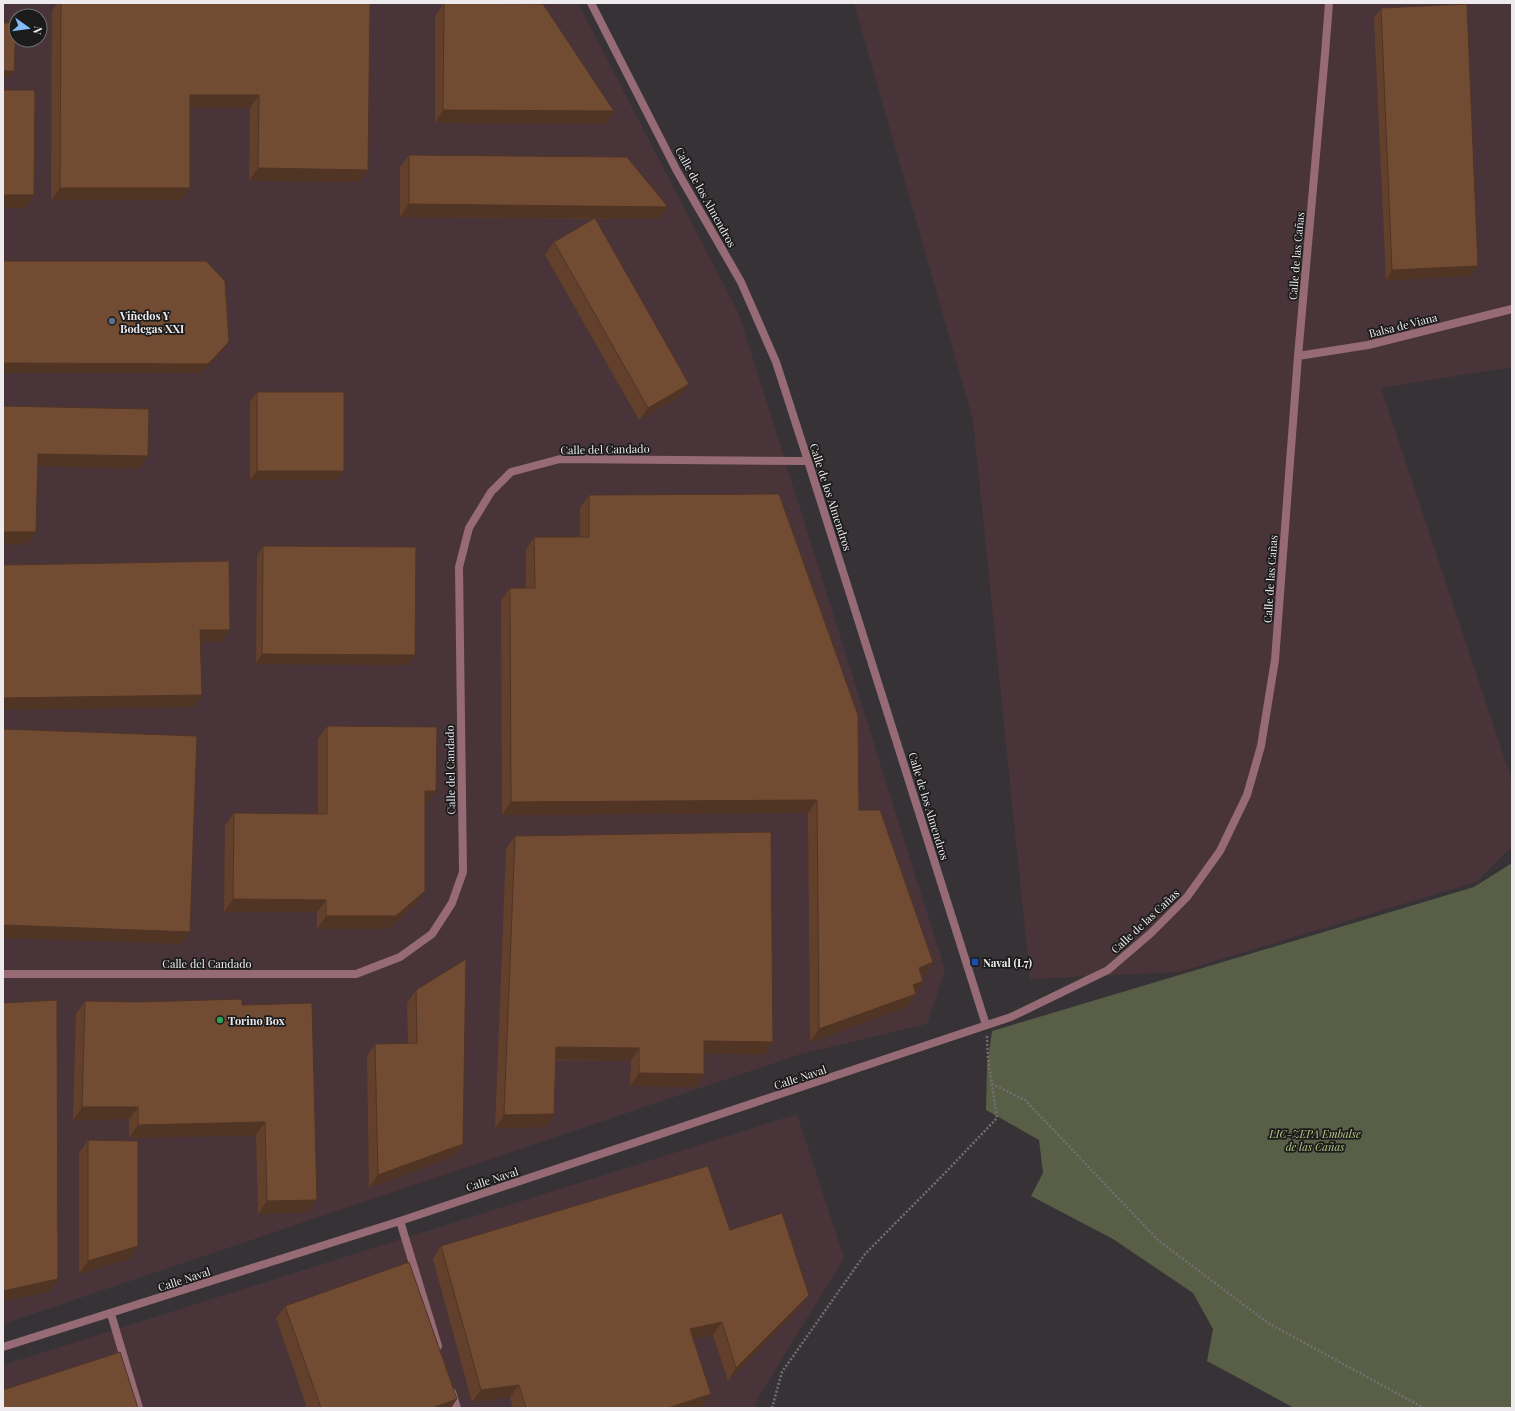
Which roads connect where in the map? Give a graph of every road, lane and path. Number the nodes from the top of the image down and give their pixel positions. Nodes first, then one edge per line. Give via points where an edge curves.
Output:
1 (591, 3) edge
2 (1329, 3) edge
3 (1512, 309) edge
4 (1298, 356) junction
5 (808, 461) junction
6 (3, 974) edge
7 (986, 1025) junction
8 (992, 1084) junction
9 (400, 1221) junction
10 (111, 1314) junction
11 (3, 1348) edge
12 (441, 1356) edge
13 (450, 1386) edge
14 (139, 1408) edge
15 (457, 1408) edge
16 (772, 1408) edge
17 (1424, 1408) edge

1 - 5 street, Calle de los Almendros via 678,171 741,282 776,362
2 - 4 street, Calle de las Cañas
3 - 4 street, Balsa de Viana via 1368,345
4 - 7 street, Calle de las Cañas via 1275,660 1261,746 1247,795 1220,851 1187,897 1151,933 1108,970 1011,1017
5 - 6 street, Calle del Candado via 560,459 511,472 491,492 469,528 459,567 463,872 452,903 432,934 400,957 356,974
5 - 7 street, Calle de los Almendros
7 - 8 path
7 - 9 street, Calle Naval
8 - 16 path via 997,1118 865,1254 782,1372
8 - 17 path via 1025,1100 1159,1241 1262,1319
9 - 10 street, Calle Naval
9 - 12 street
10 - 11 street, Calle Naval
10 - 14 street
13 - 15 street

